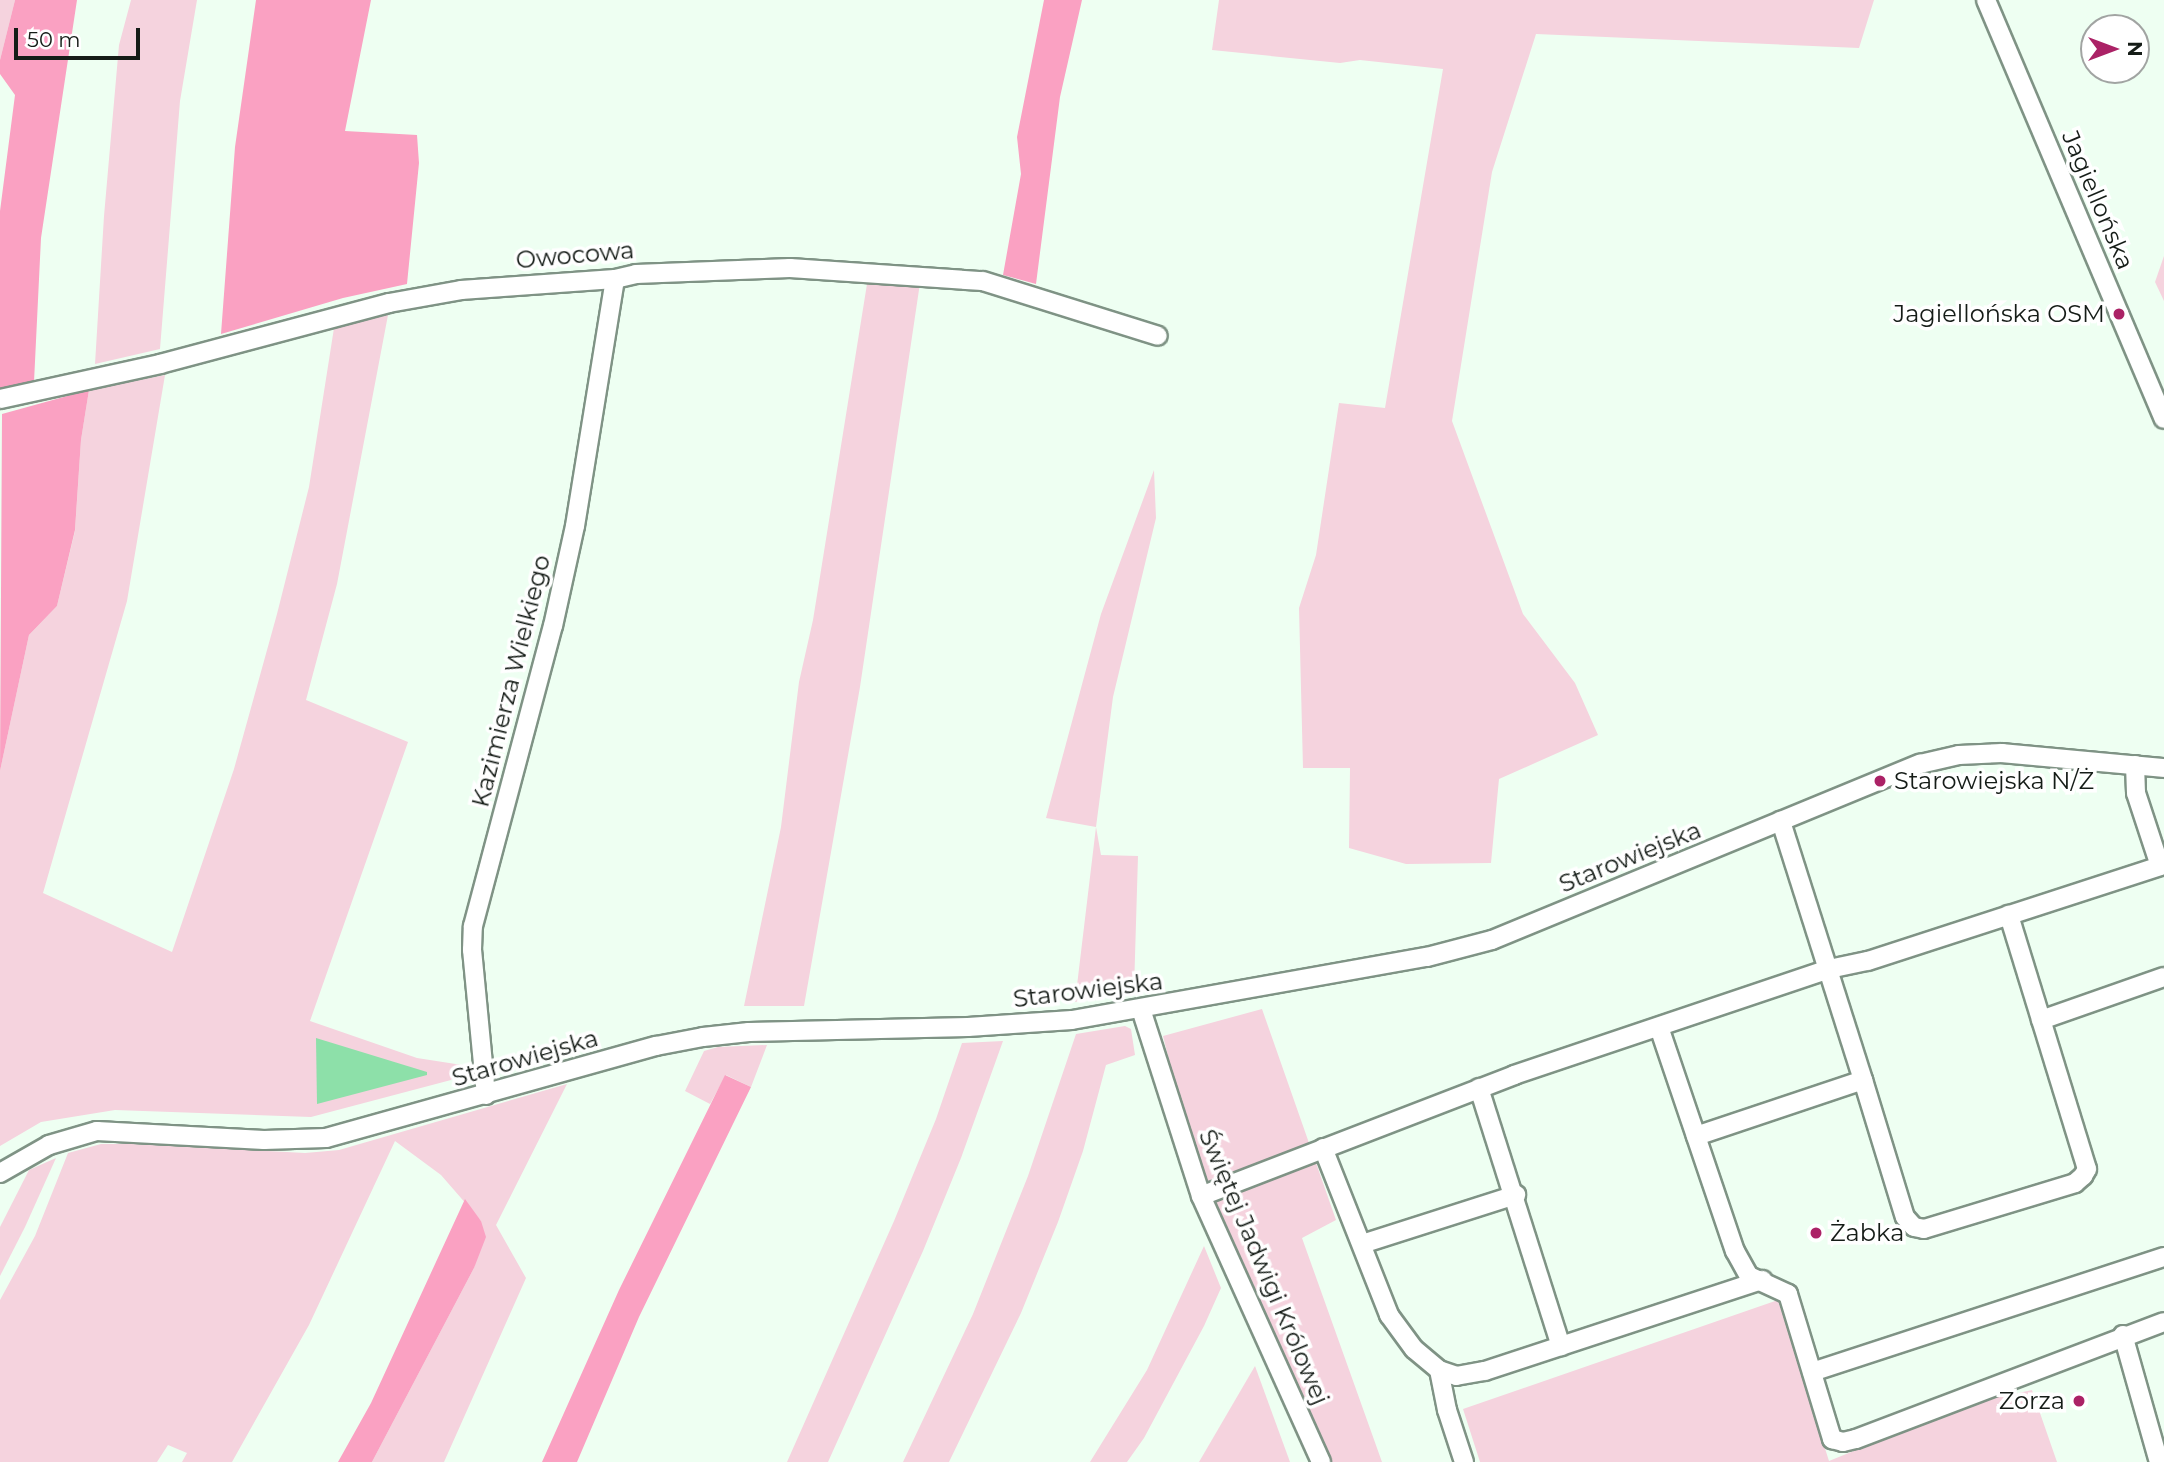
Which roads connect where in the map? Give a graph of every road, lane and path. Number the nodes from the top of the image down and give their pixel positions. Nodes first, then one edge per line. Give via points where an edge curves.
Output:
1 (1986, 0) edge
2 (615, 279) junction
3 (1158, 336) dead end
4 (0, 399) edge
5 (2164, 419) edge
6 (2135, 765) junction
7 (2164, 768) edge
8 (1782, 821) junction
9 (2162, 872) edge
10 (2009, 915) junction
11 (1829, 969) junction
12 (2164, 977) edge
13 (1141, 1009) junction
14 (2041, 1020) junction
15 (1658, 1027) junction
16 (1863, 1080) junction
17 (1479, 1088) junction
18 (486, 1095) junction
19 (1696, 1136) junction
20 (1323, 1148) junction
21 (0, 1173) edge
22 (1516, 1195) junction
23 (1201, 1196) junction
24 (1362, 1244) junction
25 (2164, 1257) edge
26 (1762, 1280) junction
27 (2164, 1322) edge
28 (2123, 1335) junction
29 (1561, 1346) junction
30 (1438, 1370) junction
31 (1812, 1372) junction
32 (2157, 1425) edge
33 (1321, 1462) edge
34 (1464, 1462) edge
35 (2159, 1462) edge

1 - 5 street, Jagiellońska
2 - 3 street, Owocowa via 636,274 790,268 983,281
2 - 4 street, Owocowa via 528,283 390,303 160,364
2 - 18 street, Kazimierza Wielkiego via 575,526 473,926
6 - 7 street, Starowiejska
6 - 8 street, Starowiejska via 2002,753 1959,755 1920,764
6 - 9 street via 2136,793
8 - 11 street
8 - 13 street, Starowiejska via 1459,950
9 - 10 street
10 - 11 street via 1868,961
10 - 14 street
11 - 15 street
11 - 16 street
12 - 14 street
13 - 18 street, Starowiejska via 1026,1024 703,1037
13 - 23 street, Świętej Jadwigi Królowej
14 - 16 street via 2087,1168 2075,1183 1924,1229 1914,1227 1905,1217
15 - 17 street
15 - 19 street
16 - 19 street
17 - 20 street
17 - 22 street
18 - 21 street, Starowiejska via 326,1138 264,1140 97,1131 49,1145
19 - 26 street via 1735,1251 1749,1276
20 - 23 street
20 - 24 street
22 - 24 street
22 - 29 street
23 - 33 street, Świętej Jadwigi Królowej
24 - 30 street via 1389,1315 1414,1349
25 - 31 street
26 - 29 street
26 - 31 street via 1788,1294
27 - 28 street
28 - 31 street via 1843,1442 1832,1439
28 - 32 street
29 - 30 street via 1485,1371 1456,1376
30 - 34 street
32 - 35 street

